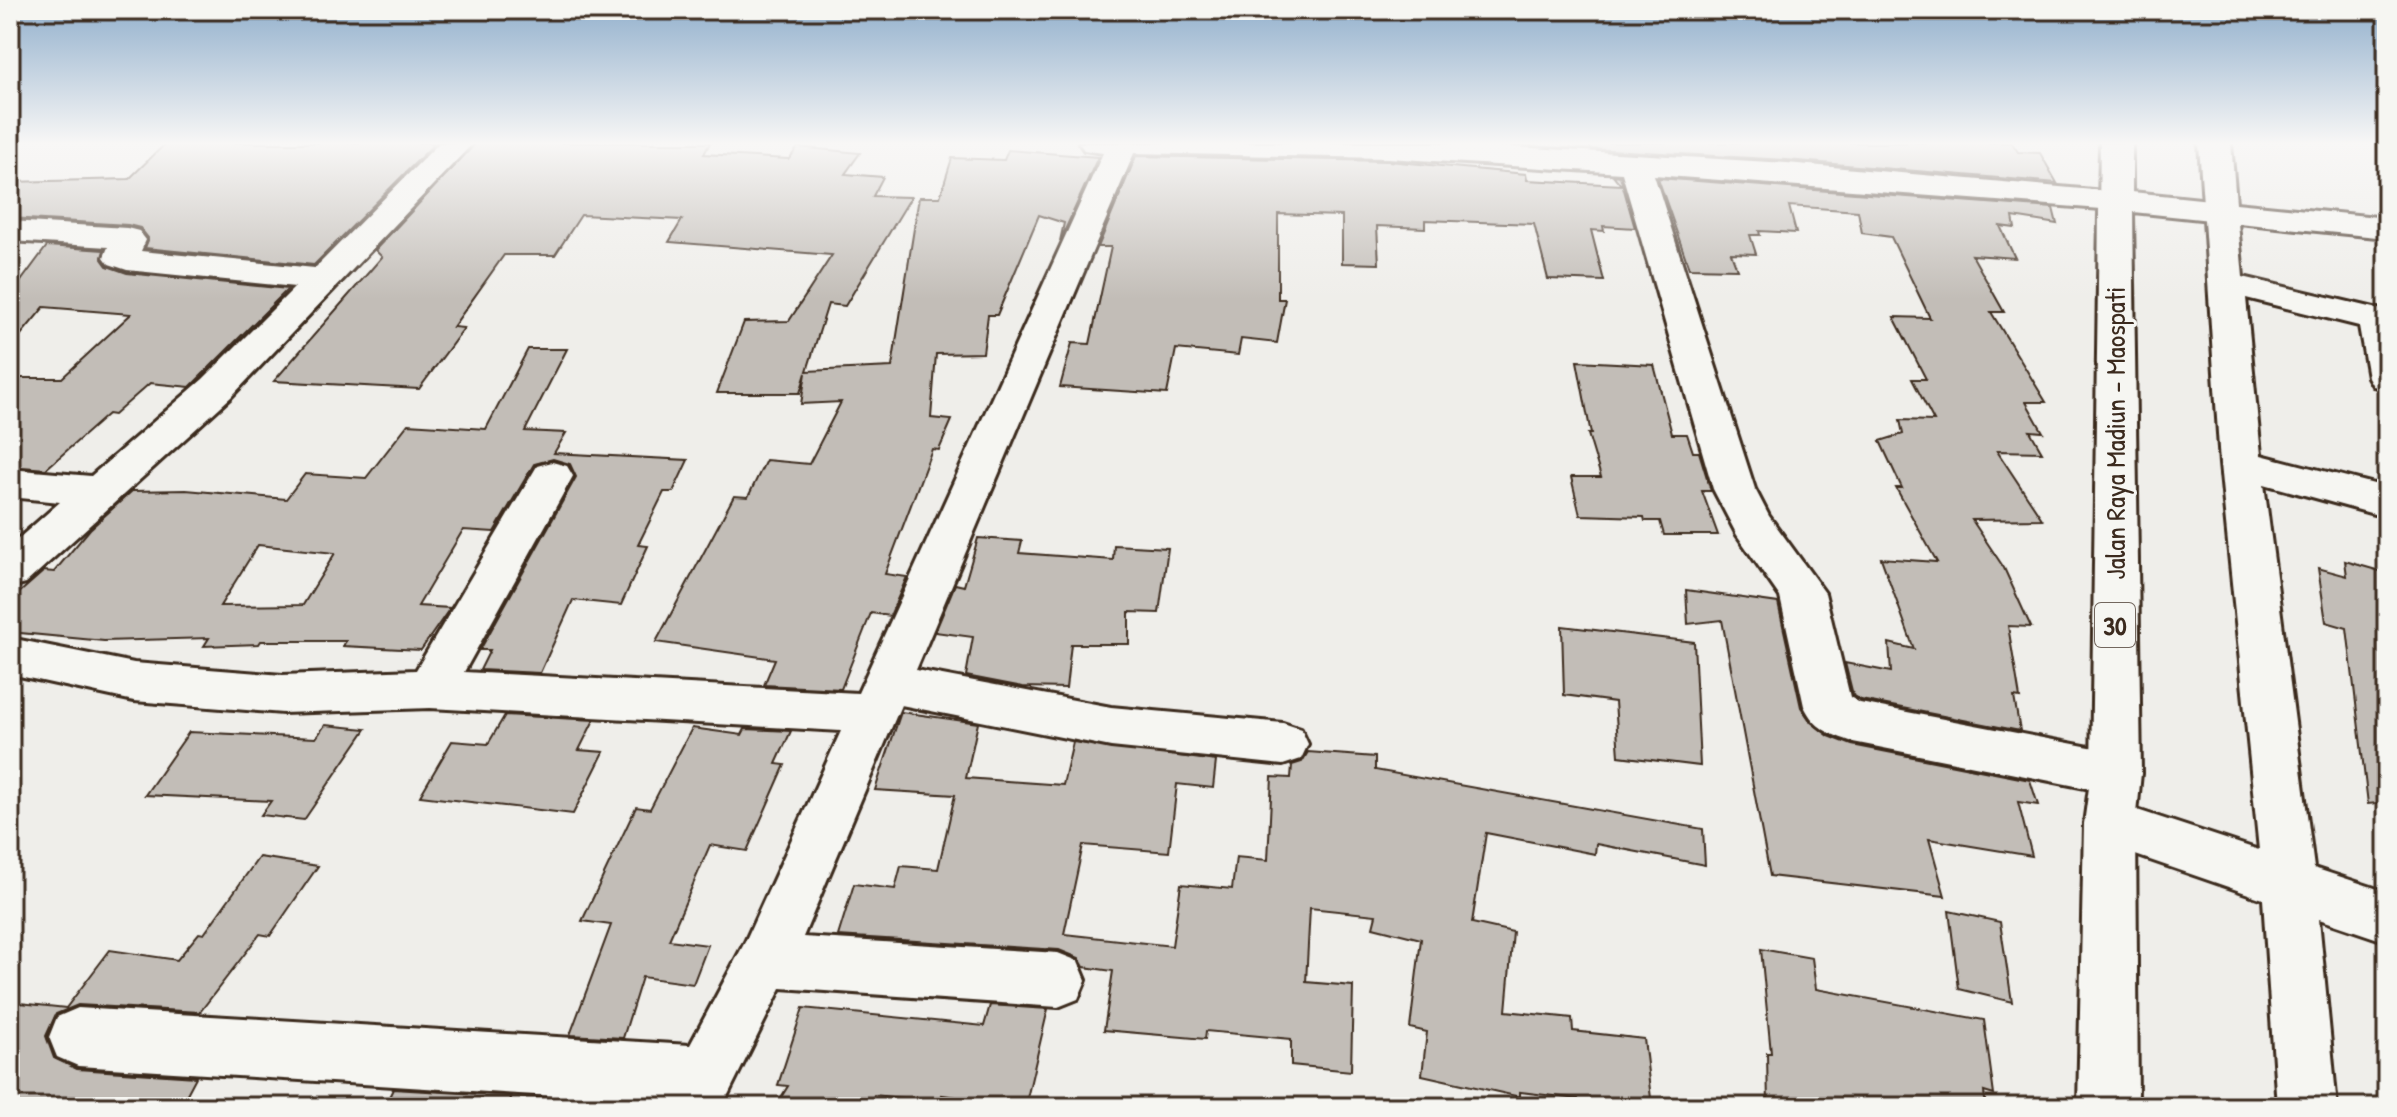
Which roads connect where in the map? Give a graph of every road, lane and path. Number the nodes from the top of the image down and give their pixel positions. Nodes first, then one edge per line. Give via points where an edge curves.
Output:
1 (404, 195) edge
2 (1090, 195) edge
3 (1644, 195) edge
4 (2056, 195) edge
5 (2115, 195) edge
6 (2219, 195) edge
7 (2115, 200) junction
8 (2220, 211) junction
9 (2387, 228) edge
10 (10, 231) edge
11 (320, 279) junction
12 (2226, 283) junction
13 (2381, 320) edge
14 (2387, 377) edge
15 (2241, 464) junction
16 (552, 476) dead end
17 (10, 483) edge
18 (103, 492) junction
19 (2387, 498) edge
20 (10, 571) edge
21 (10, 656) edge
22 (430, 689) junction
23 (878, 698) junction
24 (1283, 744) dead end
25 (2116, 773) junction
26 (2110, 824) junction
27 (2289, 884) junction
28 (2387, 917) edge
29 (765, 961) junction
30 (1058, 980) dead end
31 (78, 1037) dead end
32 (698, 1091) edge
33 (2108, 1107) edge
34 (2307, 1107) edge

1 - 11 main road
2 - 23 main road
3 - 25 main road via 1734,489 1752,524 1802,593 1828,706 1853,722
4 - 7 main road
5 - 7 main road, Jalan Raya Madiun - Maospati / 30
6 - 8 main road
7 - 8 main road
7 - 25 main road, Jalan Raya Madiun - Maospati / 30
8 - 9 main road
8 - 12 main road
10 - 11 main road via 127,238 121,257 127,260
11 - 18 main road via 217,388
12 - 13 main road
12 - 15 main road
13 - 14 main road
15 - 19 main road
15 - 27 main road
16 - 22 main road
17 - 18 main road
18 - 20 main road
21 - 22 main road via 134,682 283,694
22 - 23 main road
23 - 24 main road
23 - 29 main road
25 - 26 main road, Jalan Raya Madiun - Maospati / 30
26 - 27 main road
26 - 33 main road, Jalan Raya Madiun - Maospati / 30
27 - 28 main road
27 - 34 main road
29 - 30 main road
29 - 32 main road
31 - 32 main road

